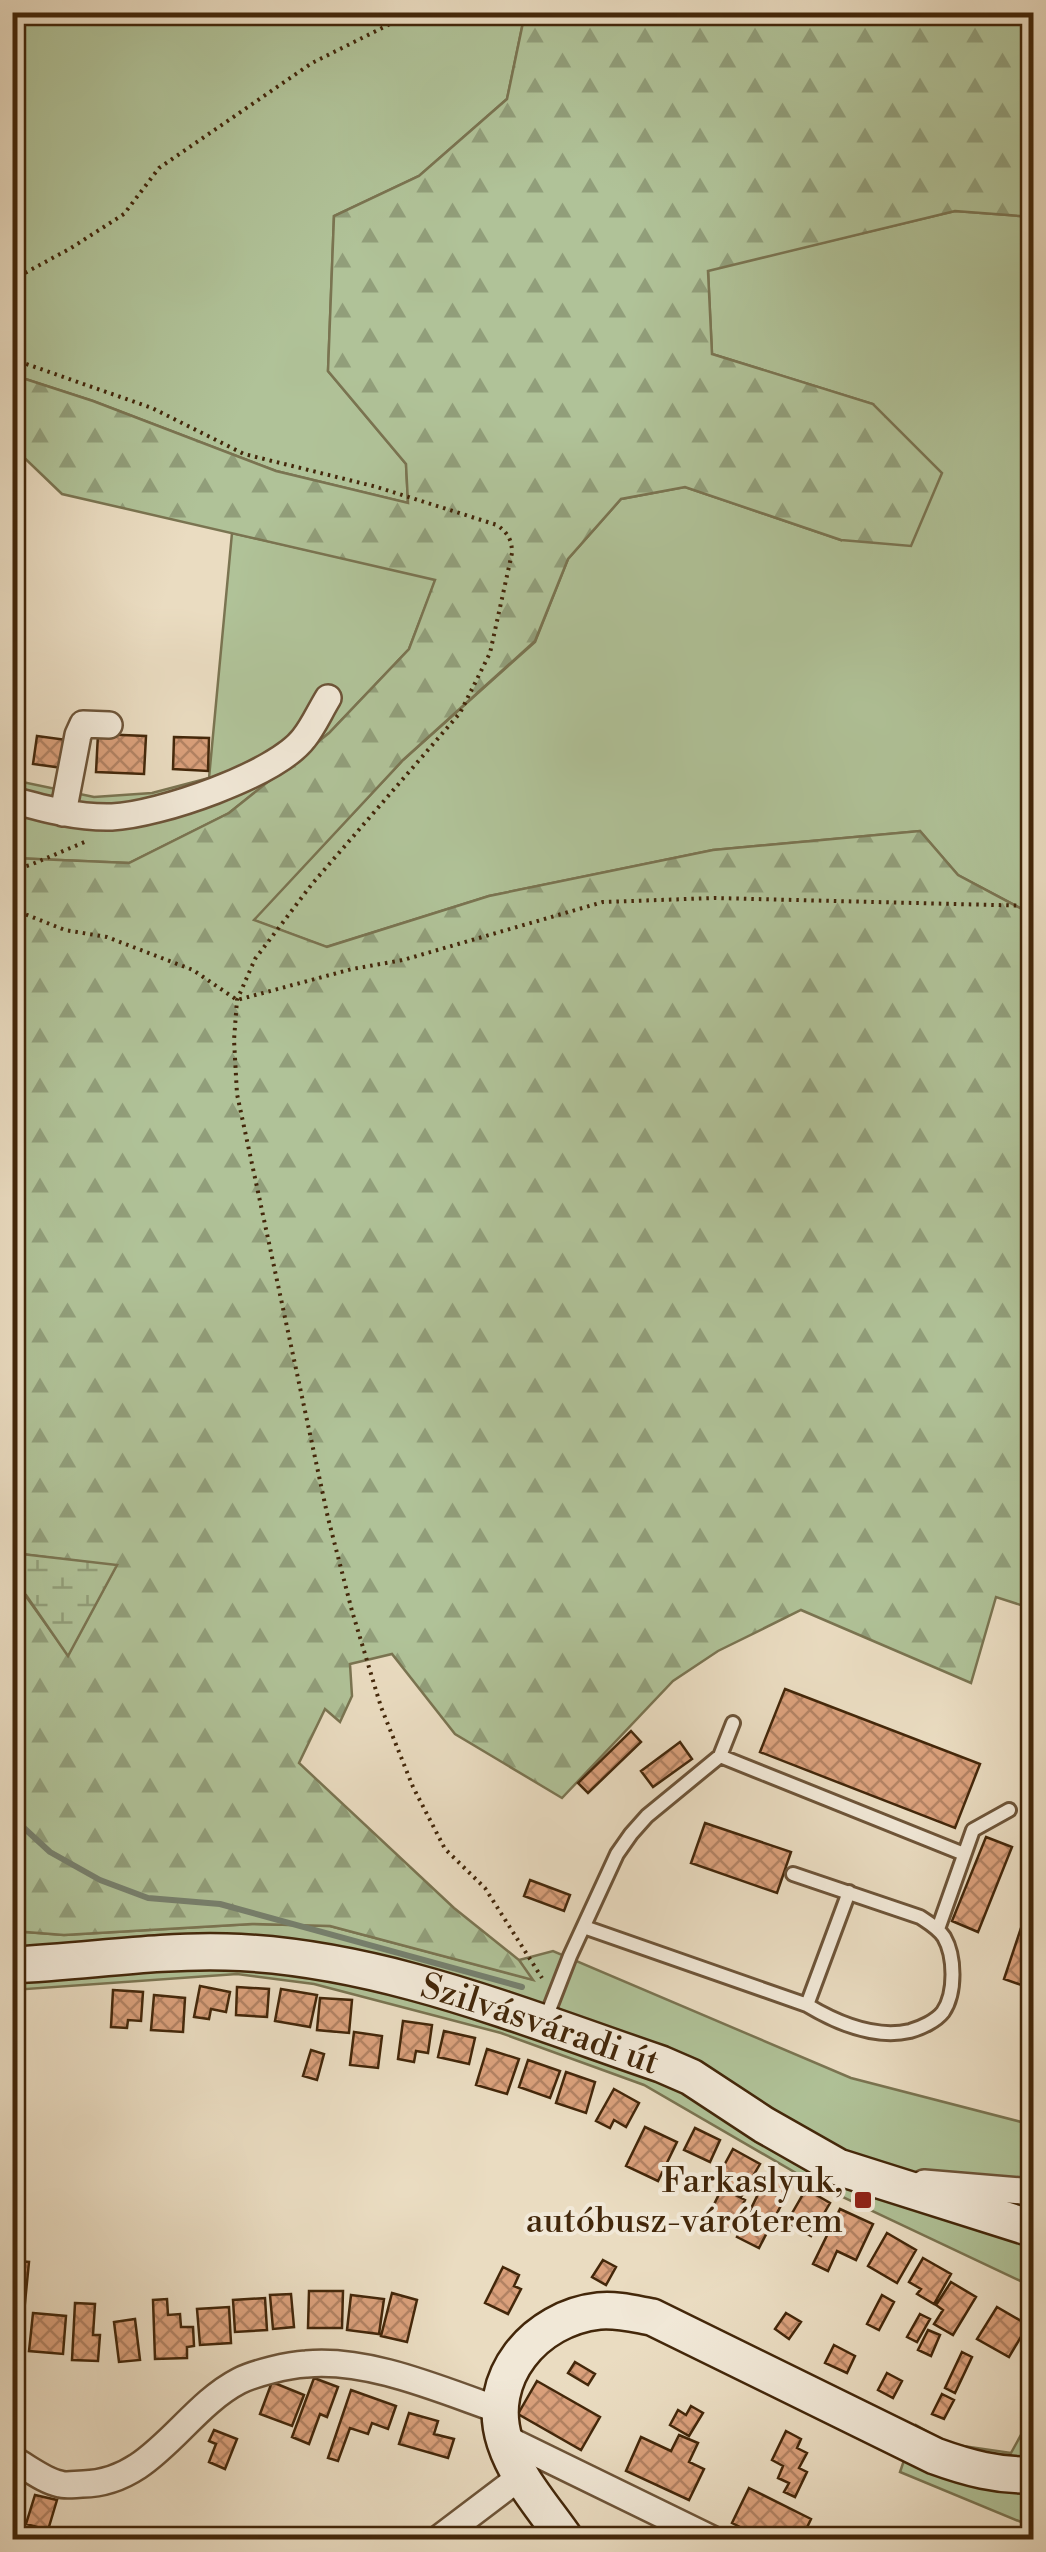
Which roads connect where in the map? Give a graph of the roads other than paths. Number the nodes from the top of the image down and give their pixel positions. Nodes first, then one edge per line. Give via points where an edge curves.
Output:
1 (328, 698) dead end
2 (109, 725) dead end
3 (12, 800) edge
4 (63, 814) junction
5 (733, 1723) dead end
6 (720, 1756) junction
7 (1009, 1810) dead end
8 (964, 1854) junction
9 (793, 1874) dead end
10 (850, 1892) junction
11 (584, 1927) junction
12 (938, 1929) junction
13 (12, 1964) edge
14 (807, 2006) junction
15 (549, 2010) junction
16 (868, 2178) junction
17 (1034, 2192) edge
18 (1034, 2229) edge
19 (501, 2424) junction
20 (12, 2459) edge
21 (1034, 2475) edge
22 (520, 2477) junction
23 (437, 2540) edge
24 (566, 2540) edge
25 (714, 2540) edge

1 - 4 street via 302,741 257,774 178,804 112,817
2 - 4 street via 84,724
3 - 4 street
5 - 6 lane
6 - 8 lane
6 - 11 lane via 630,1834
7 - 8 lane via 973,1830
8 - 12 lane
9 - 10 lane
10 - 12 lane
10 - 14 lane
11 - 14 lane
11 - 15 lane
12 - 14 lane via 952,1983 943,2013 931,2022 878,2032
13 - 15 main road, Szilvásváradi út via 227,1952 357,1968
15 - 16 main road, Szilvásváradi út via 691,2077 805,2150
16 - 17 street
16 - 18 main road, Szilvásváradi út
19 - 20 street via 402,2377 305,2364 240,2381 117,2479 58,2484
19 - 21 main road via 504,2382 536,2337 580,2314 617,2311 652,2317 935,2456 973,2470
19 - 22 main road
19 - 25 street
22 - 23 street
22 - 24 main road

